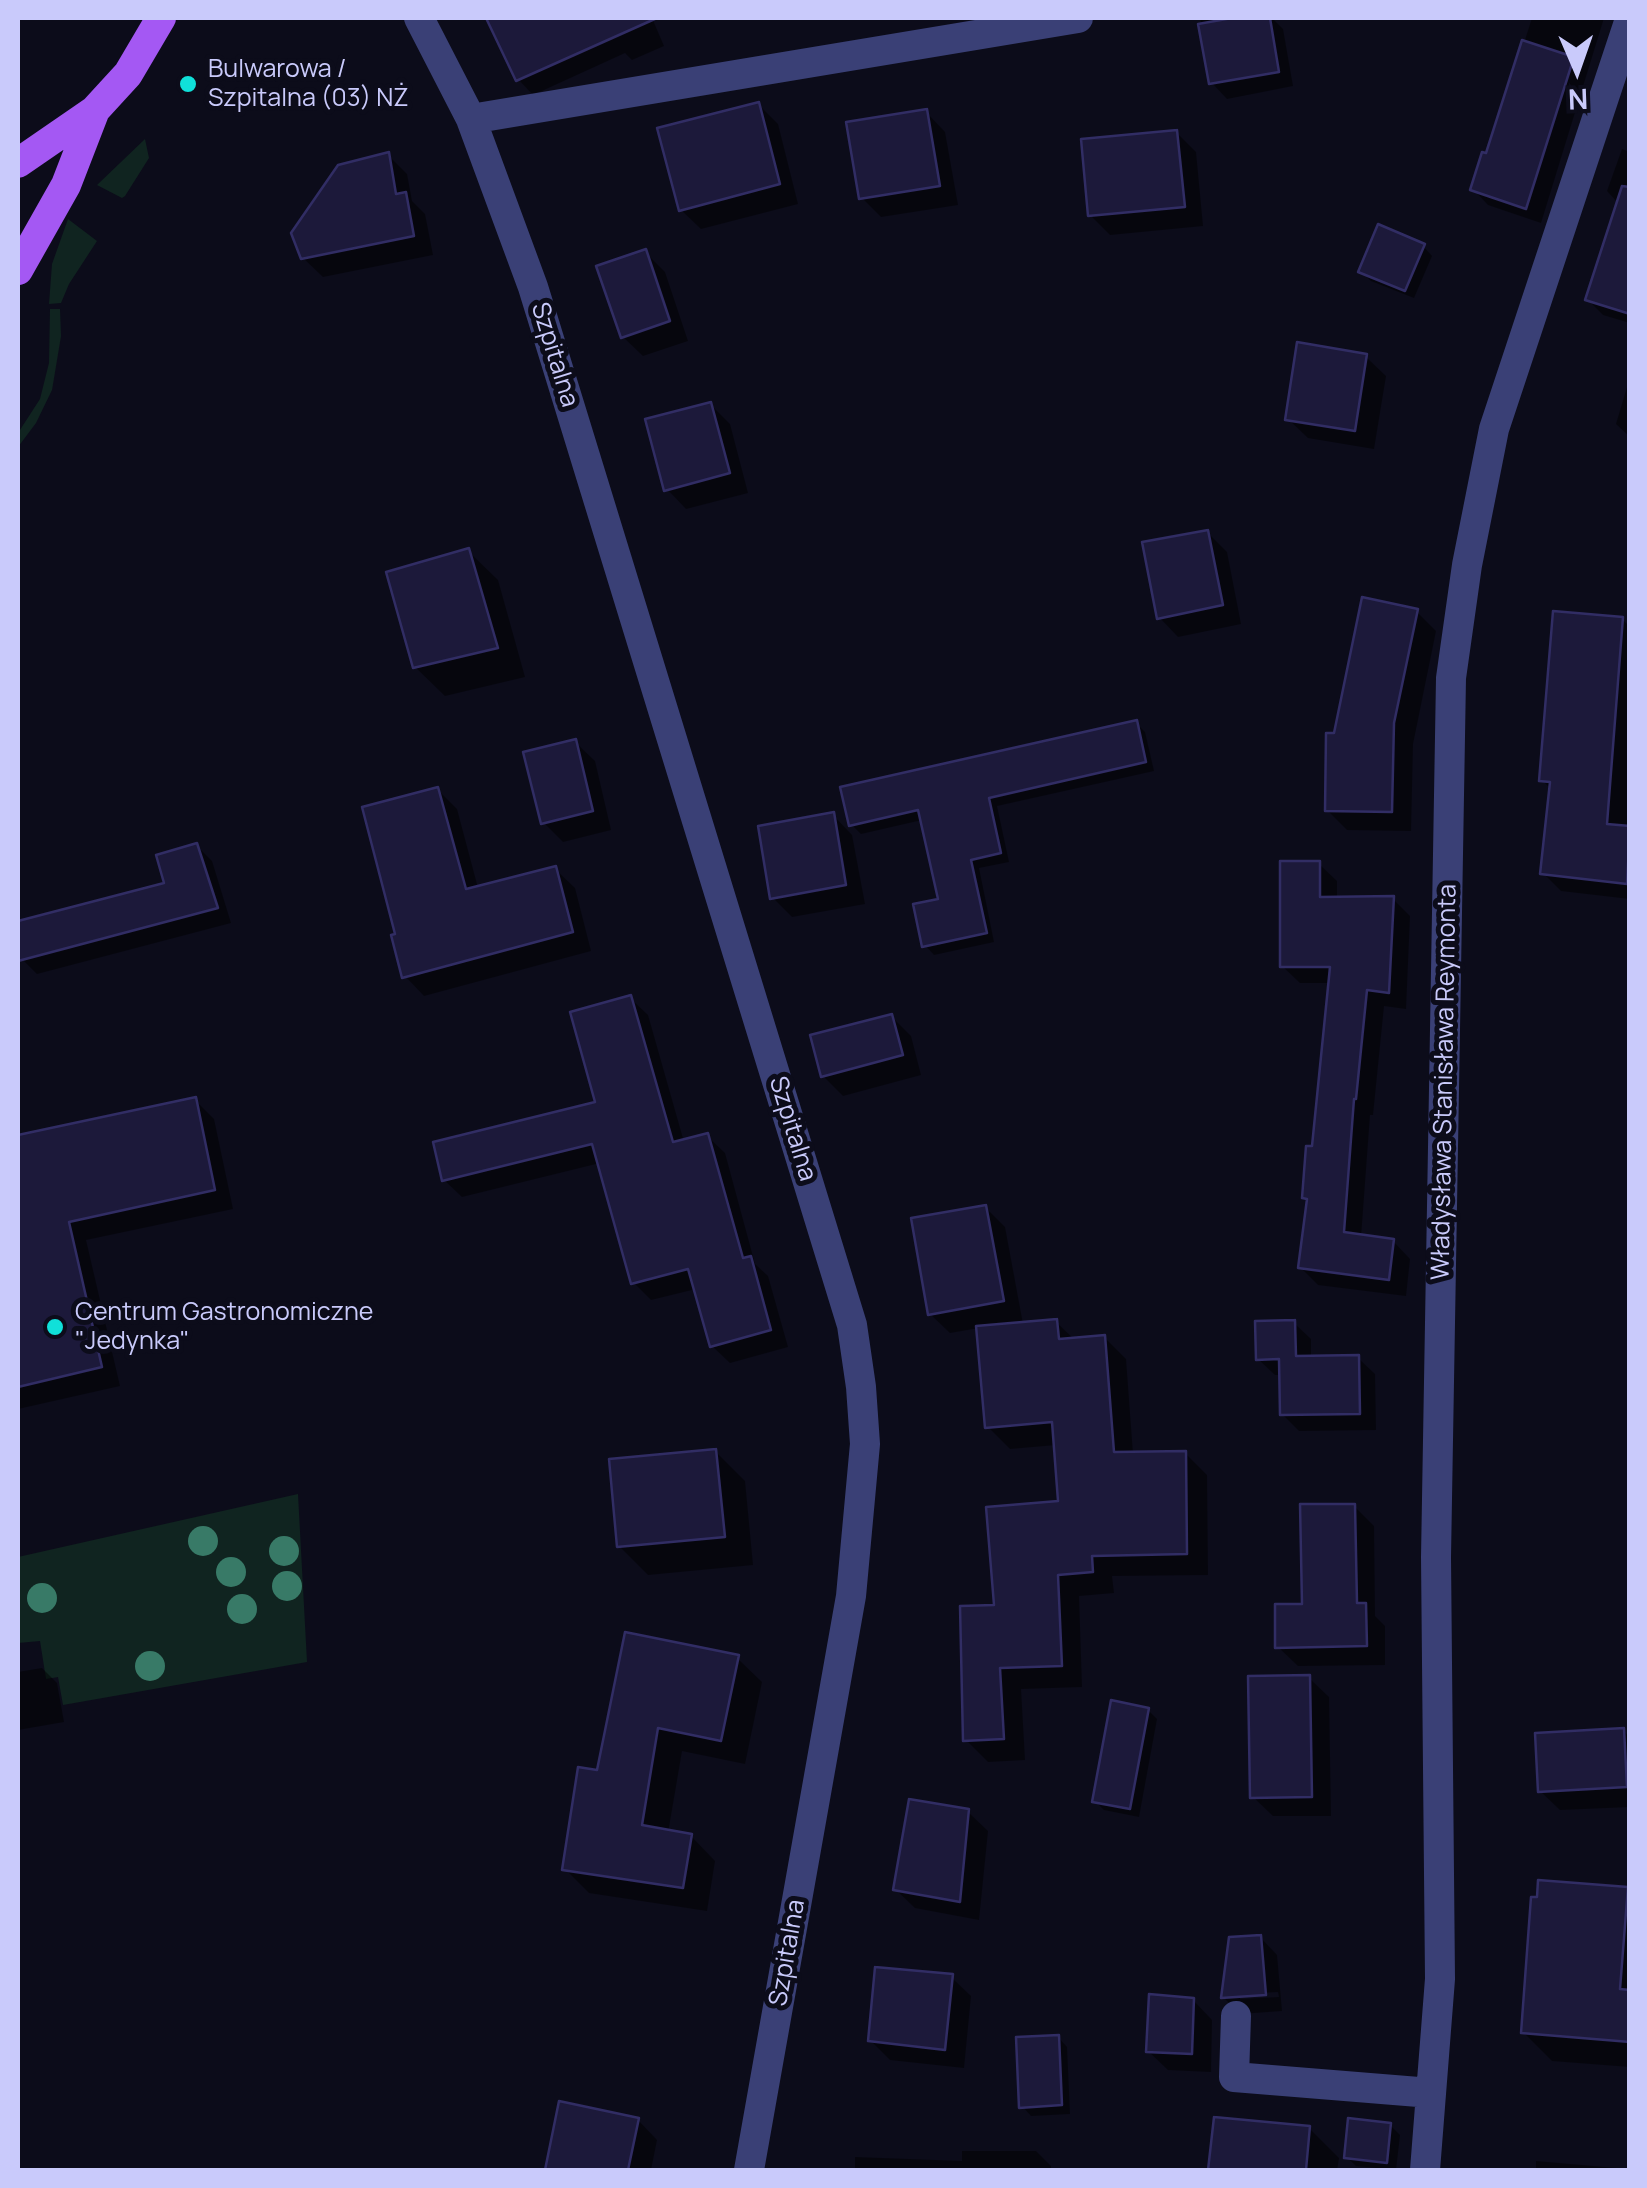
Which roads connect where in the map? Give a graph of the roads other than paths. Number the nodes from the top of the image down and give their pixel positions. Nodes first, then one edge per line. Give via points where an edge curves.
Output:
1 (161, 18) edge
2 (419, 18) edge
3 (1078, 18) edge
4 (1630, 19) edge
5 (95, 110) junction
6 (471, 119) junction
7 (18, 163) edge
8 (18, 270) edge
9 (1236, 2016) dead end
10 (1431, 2093) junction
11 (749, 2170) edge
12 (1424, 2170) edge

1 - 5 main road via 128,74
2 - 6 street, Szpitalna
3 - 6 street
4 - 10 street, Władysława Stanisława Reymonta via 1494,429 1452,678 1436,1557 1440,1979
5 - 7 main road
5 - 8 main road via 66,184
6 - 11 street, Szpitalna via 533,287 852,1324 861,1387 864,1444 851,1596
9 - 10 street via 1234,2077
10 - 12 street, Władysława Stanisława Reymonta

